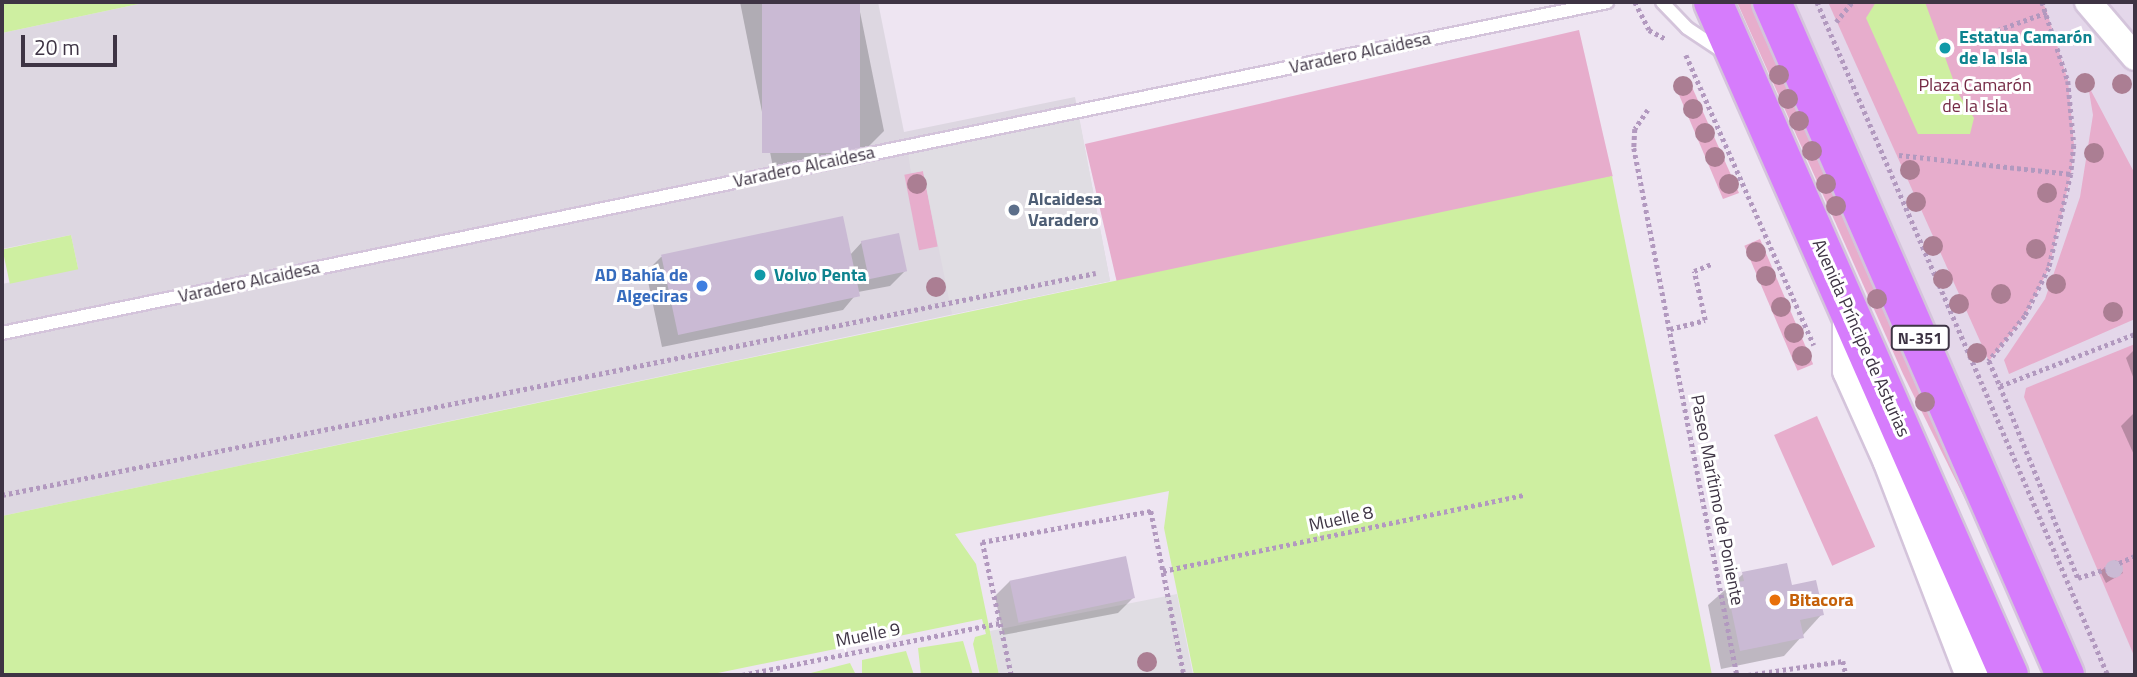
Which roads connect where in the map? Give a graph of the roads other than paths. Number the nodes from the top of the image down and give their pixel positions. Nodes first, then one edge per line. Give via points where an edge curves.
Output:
1 (1607, 2) edge
2 (1662, 2) edge
3 (1713, 2) edge
4 (1772, 2) edge
5 (2088, 2) edge
6 (2135, 57) edge
7 (1738, 60) junction
8 (1849, 310) junction
9 (2, 333) edge
10 (1972, 675) edge
11 (2009, 675) edge
12 (2065, 675) edge

1 - 9 lane, Varadero Alcaidesa
2 - 7 lane via 1686,28
3 - 7 highway, Avenida Príncipe de Asturias / N-351
4 - 12 highway, N-351
5 - 6 street
7 - 8 highway, Avenida Príncipe de Asturias / N-351
8 - 10 street via 1849,370
8 - 11 highway, Avenida Príncipe de Asturias / N-351

